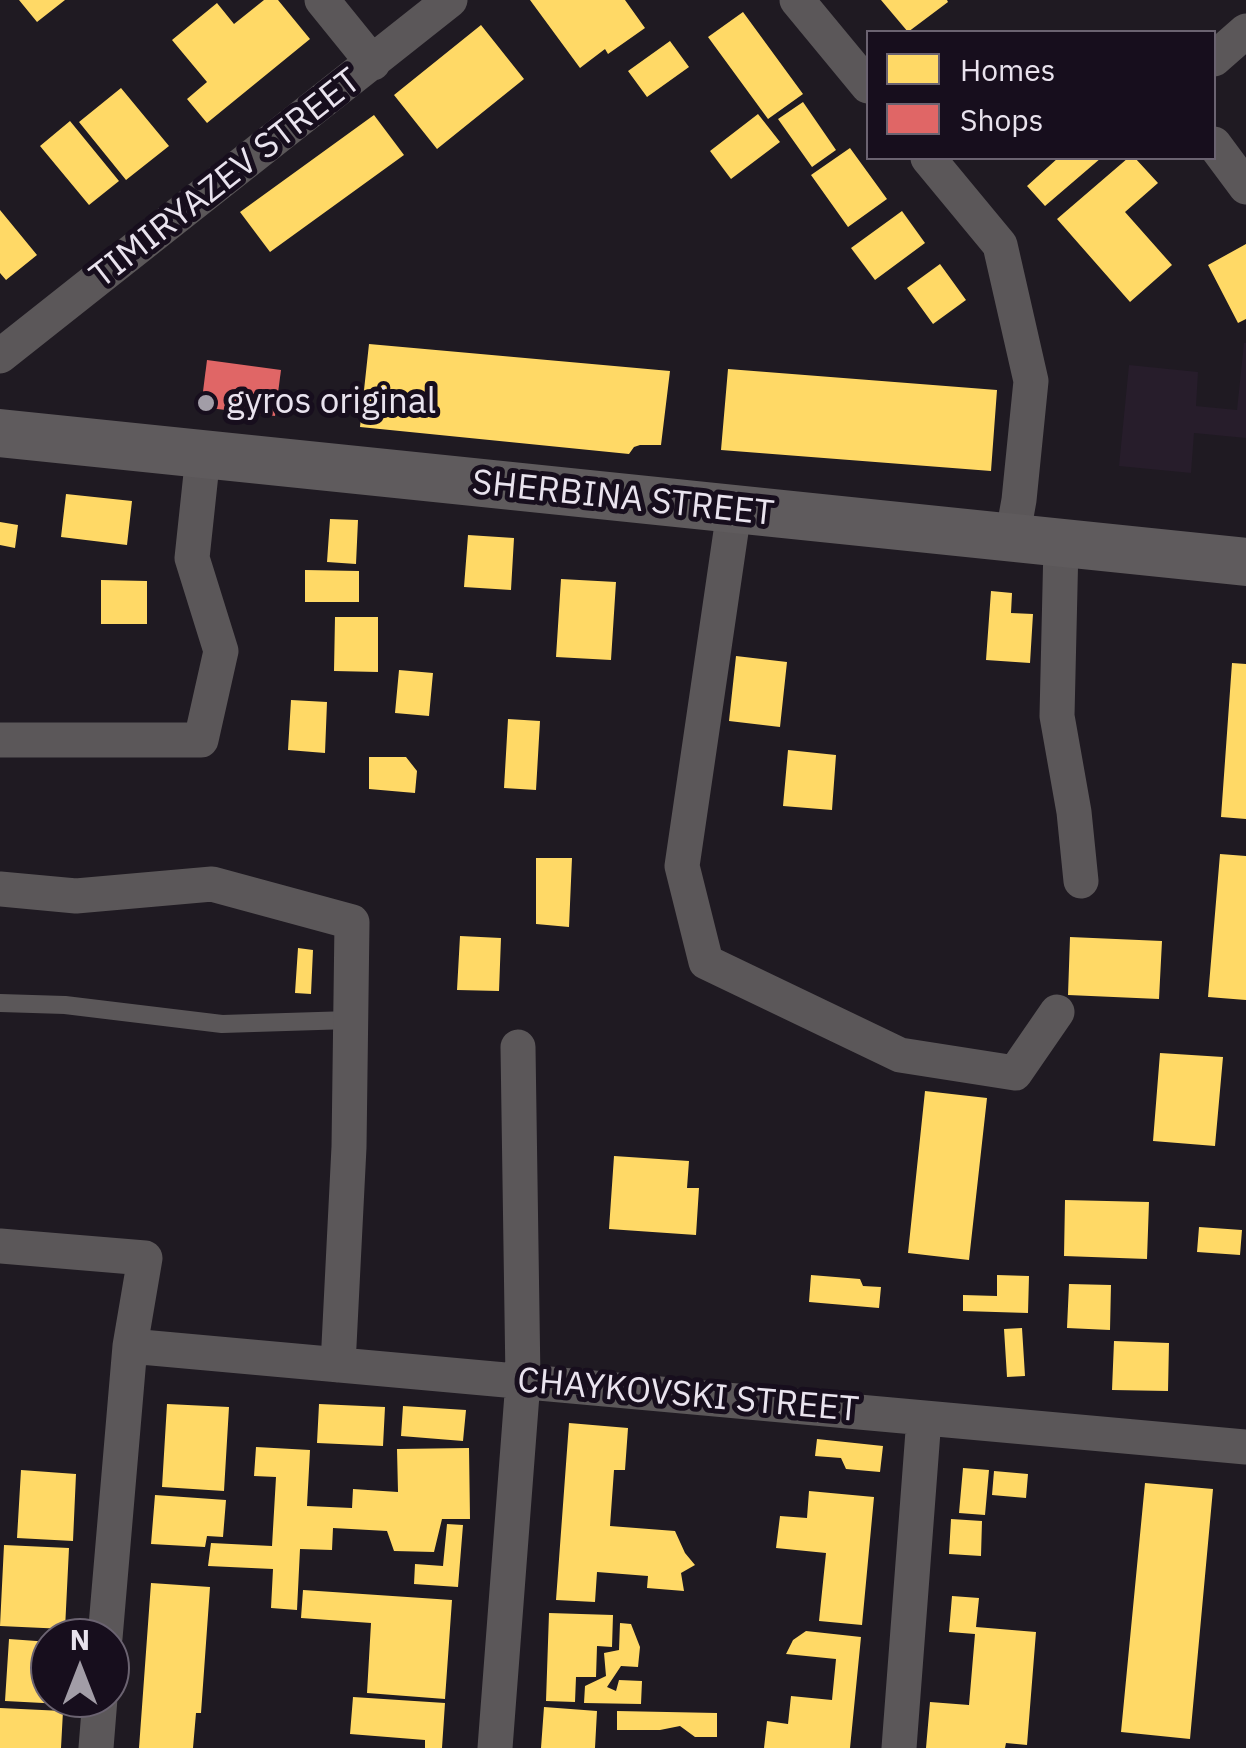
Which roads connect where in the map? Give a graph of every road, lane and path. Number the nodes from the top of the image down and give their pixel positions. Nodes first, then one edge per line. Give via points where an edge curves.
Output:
1 (322, 0) edge
2 (450, 0) edge
3 (797, 0) edge
4 (1246, 31) edge
5 (1216, 57) edge
6 (373, 63) junction
7 (866, 84) edge
8 (1216, 147) edge
9 (930, 160) edge
10 (1246, 187) edge
11 (0, 356) edge
12 (0, 433) edge
13 (203, 454) junction
14 (734, 511) junction
15 (1012, 539) junction
16 (1061, 544) junction
17 (1246, 562) edge
18 (0, 740) edge
19 (1081, 881) dead end
20 (0, 889) edge
21 (0, 1003) edge
22 (1056, 1012) dead end
23 (350, 1020) junction
24 (518, 1047) dead end
25 (0, 1246) edge
26 (130, 1346) junction
27 (338, 1365) junction
28 (523, 1381) junction
29 (924, 1418) junction
30 (1246, 1447) edge
31 (107, 1618) edge
32 (98, 1718) edge
33 (96, 1748) edge
34 (495, 1748) edge
35 (898, 1748) edge

1 - 6 street
2 - 6 street, TIMIRYAZEV STREET
3 - 7 street
4 - 5 street
6 - 11 street, TIMIRYAZEV STREET
8 - 10 street
9 - 15 street via 1000,246 1031,381
12 - 13 street, SHERBINA STREET
13 - 14 street, SHERBINA STREET
13 - 18 street via 192,558 221,650 201,740
14 - 15 street, SHERBINA STREET
14 - 22 street via 682,866 706,962 900,1055 1016,1074
15 - 16 street, SHERBINA STREET
16 - 17 street, SHERBINA STREET
16 - 19 street via 1056,716
20 - 23 street via 76,896 212,884 352,922
21 - 23 lane via 222,1024
23 - 27 street
24 - 28 street
25 - 26 street via 145,1258
26 - 27 street, CHAYKOVSKI STREET
26 - 31 street
27 - 28 street, CHAYKOVSKI STREET
28 - 29 street, CHAYKOVSKI STREET
28 - 34 street
29 - 30 street, CHAYKOVSKI STREET
29 - 35 street
32 - 33 street

